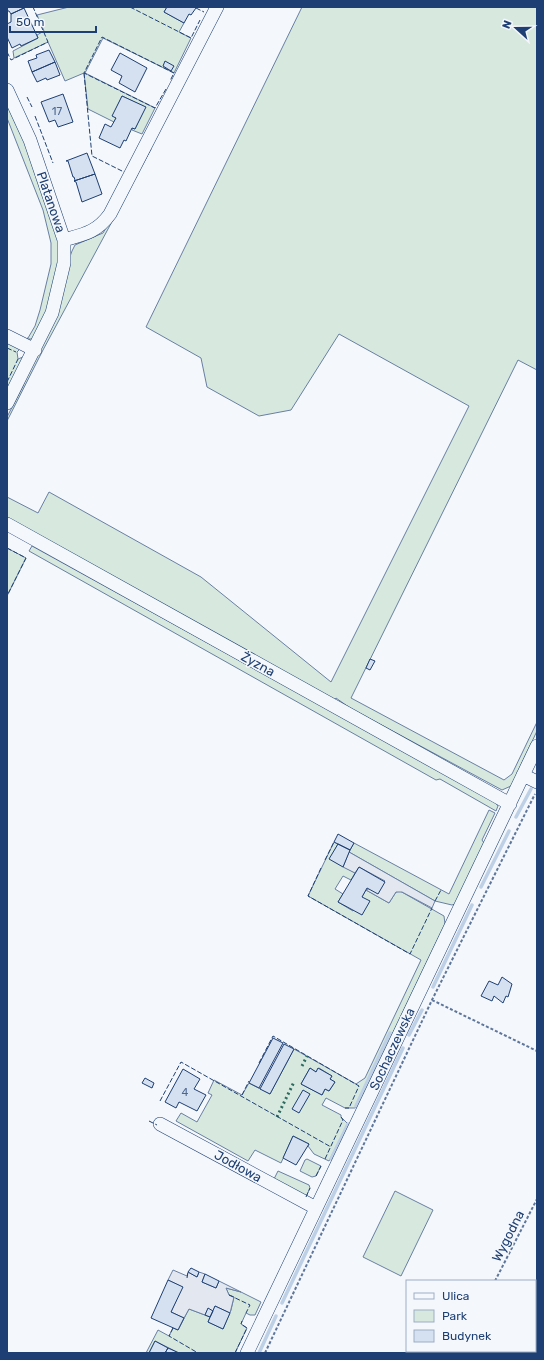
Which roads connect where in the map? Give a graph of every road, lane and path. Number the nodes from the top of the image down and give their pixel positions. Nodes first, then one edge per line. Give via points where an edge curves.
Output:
1 (217, 7) edge
2 (7, 90) edge
3 (64, 240) junction
4 (7, 336) edge
5 (34, 350) junction
6 (7, 403) edge
7 (7, 524) edge
8 (537, 746) edge
9 (523, 775) junction
10 (537, 782) edge
11 (537, 789) edge
12 (510, 804) junction
13 (418, 994) junction
14 (432, 1000) junction
15 (537, 1051) edge
16 (160, 1124) dead end
17 (537, 1199) edge
18 (316, 1208) junction
19 (496, 1280) edge
20 (247, 1353) edge
21 (265, 1353) edge

1 - 3 street via 110,214 101,226 87,234
2 - 3 street, Platanowa via 30,140
3 - 5 street, Platanowa via 64,263 52,313
4 - 5 street
5 - 6 street, Platanowa
7 - 12 street, Żyzna
8 - 9 street, Sochaczewska
9 - 10 street
9 - 12 street, Sochaczewska
11 - 14 path
12 - 13 street, Sochaczewska
13 - 14 path
13 - 18 street, Sochaczewska
14 - 15 path
14 - 21 path
16 - 18 street, Jodłowa
17 - 19 path, Wygodna
18 - 20 street, Sochaczewska

